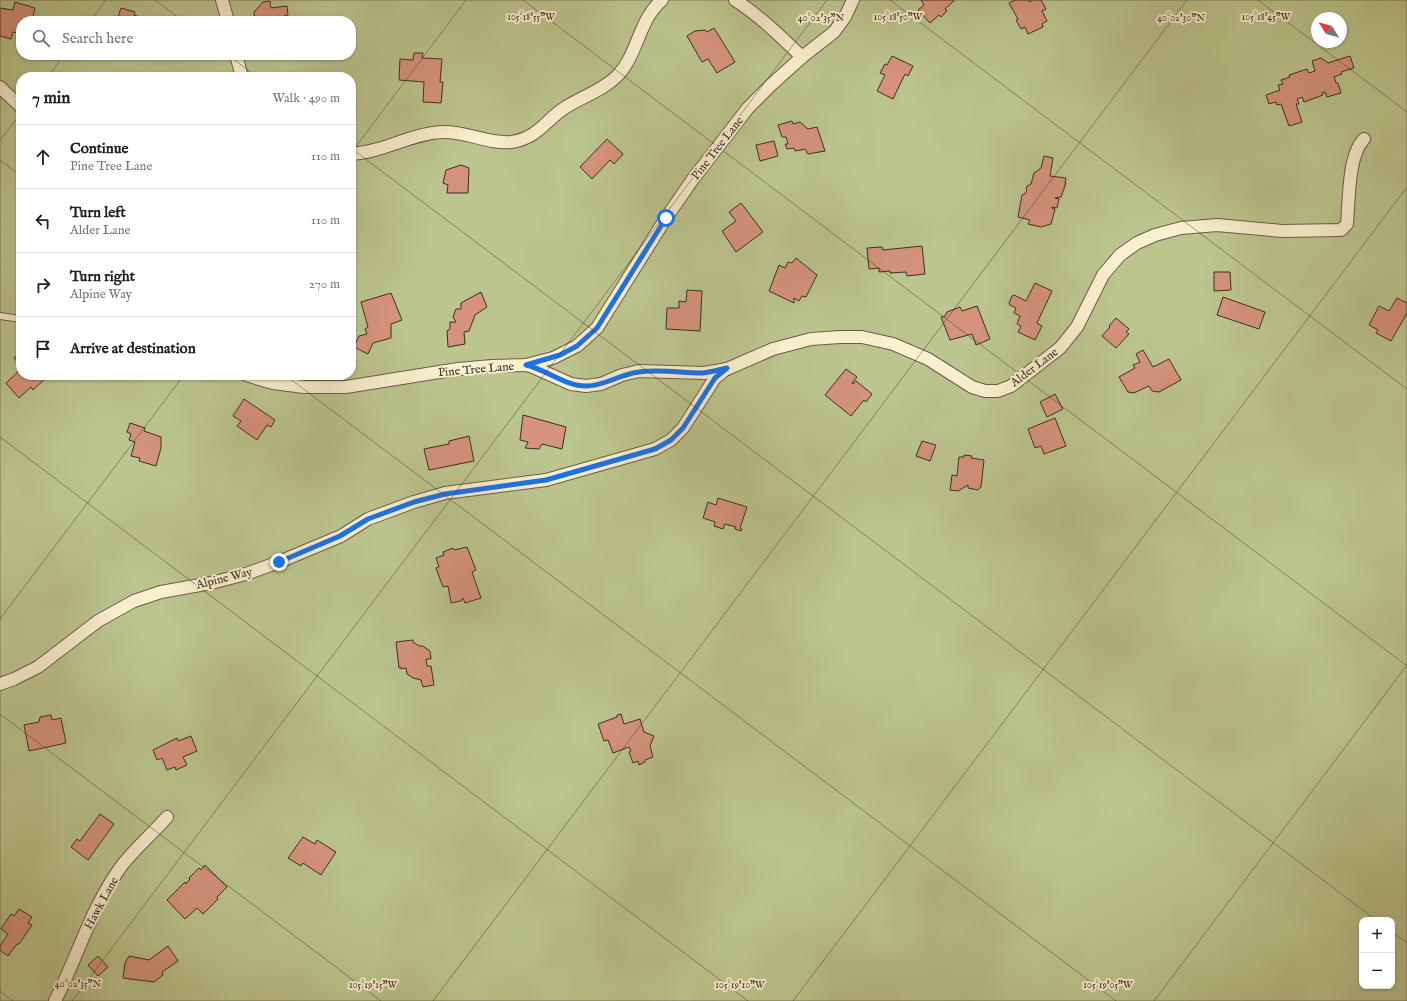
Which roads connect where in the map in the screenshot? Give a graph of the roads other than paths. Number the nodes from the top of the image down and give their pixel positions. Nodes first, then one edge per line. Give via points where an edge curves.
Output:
1 (222, 0) edge
2 (662, 0) edge
3 (735, 0) edge
4 (853, 0) edge
5 (227, 16) edge
6 (802, 57) junction
7 (237, 60) edge
8 (241, 72) edge
9 (0, 87) edge
10 (16, 102) edge
11 (1364, 139) dead end
12 (356, 153) edge
13 (0, 316) edge
14 (16, 318) edge
15 (526, 365) junction
16 (727, 368) junction
17 (263, 380) edge
18 (0, 684) edge
19 (167, 818) dead end
20 (55, 1001) edge

1 - 5 street
2 - 12 street via 655,6 631,55 618,75 608,84 565,108 542,129 527,137 511,142 489,141 470,135 443,132 424,134 377,150
3 - 6 street via 776,31
4 - 6 street, Pine Tree Lane via 834,32
6 - 15 street, Pine Tree Lane via 748,108 693,179 597,328 577,346 560,355
7 - 8 street
9 - 10 street
11 - 16 street, Alder Lane via 1359,144 1351,173 1347,224 1341,230 1282,231 1217,225 1181,228 1137,243 1120,255 1103,275 1077,327 1062,345 1011,386 998,391 972,387 928,359 893,344 862,337 811,339
13 - 14 lane
15 - 16 street, Alder Lane via 571,384 586,386 601,384 639,371 704,373
15 - 17 street, Pine Tree Lane via 458,369 346,387 304,387
16 - 18 street, Alpine Way via 715,378 683,428 671,440 655,449 546,480 445,494 414,502 375,516 340,536 246,574 161,592 134,601 98,621 38,667
19 - 20 street, Hawk Lane via 123,864 104,895 79,944

